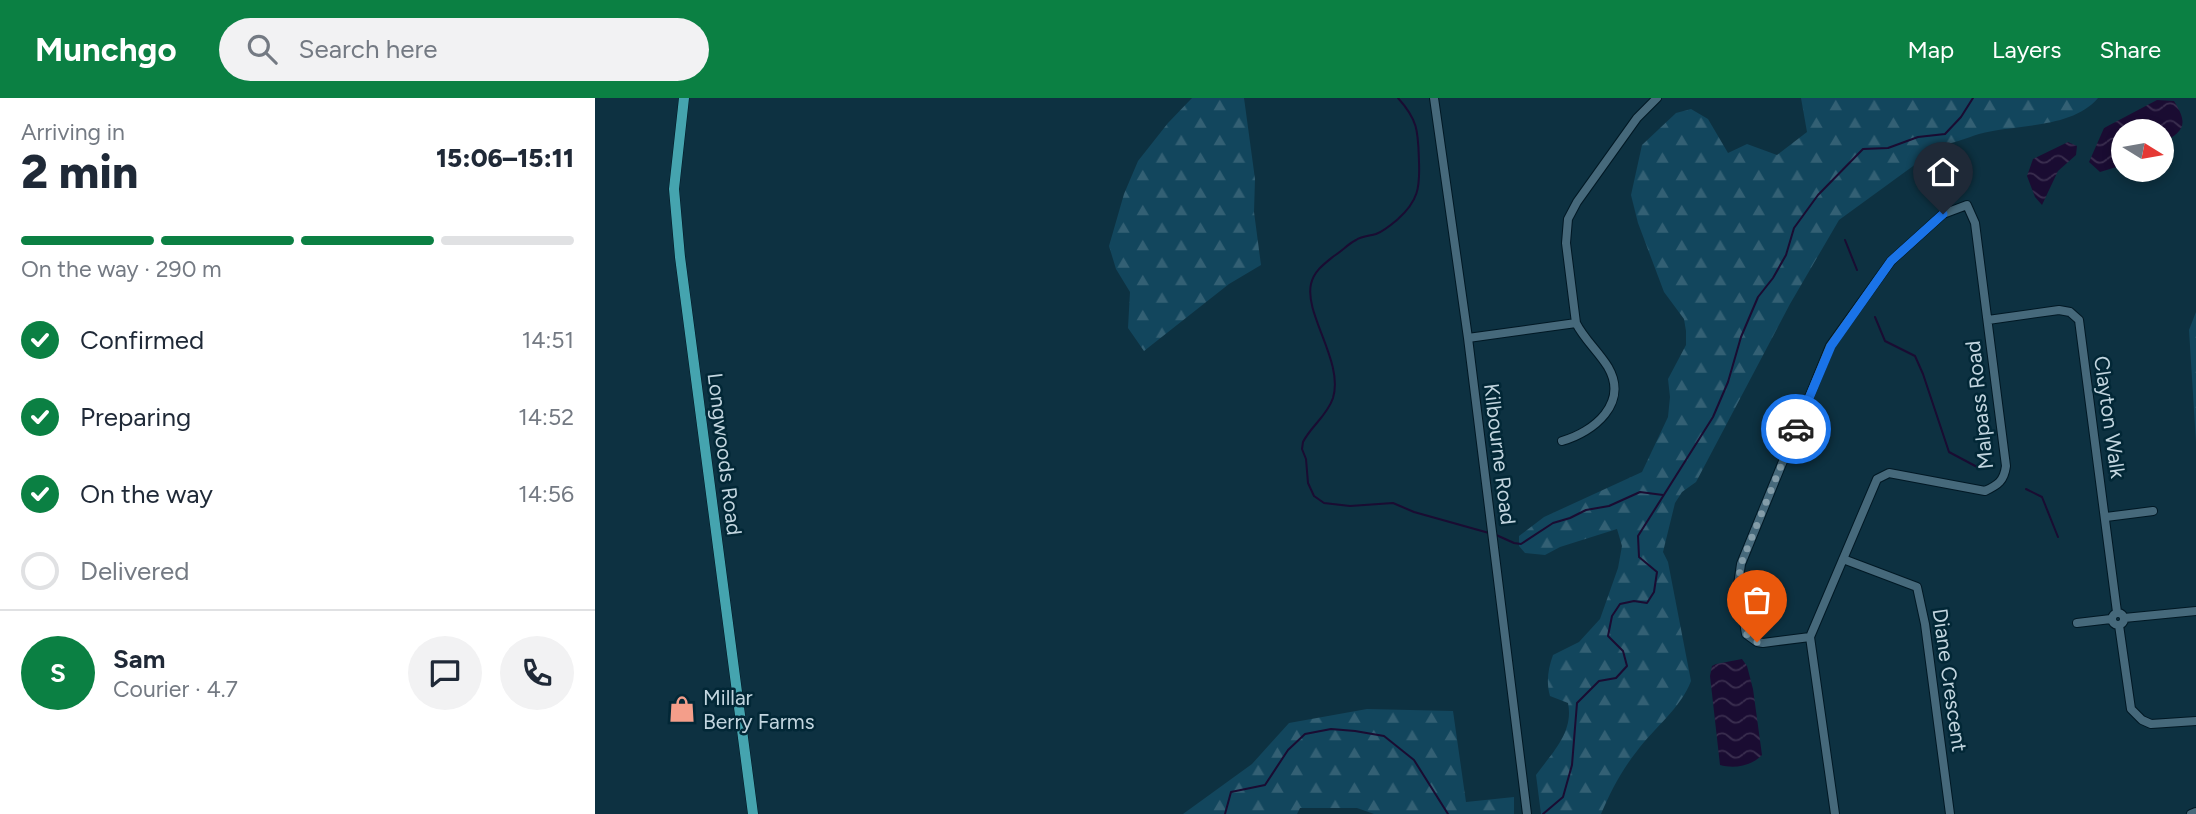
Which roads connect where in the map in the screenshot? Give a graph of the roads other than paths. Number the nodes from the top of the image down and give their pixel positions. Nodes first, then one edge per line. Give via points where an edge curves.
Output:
1 (684, 98) edge
2 (1434, 98) edge
3 (1657, 98) edge
4 (1988, 320) junction
5 (1576, 323) junction
6 (1468, 338) junction
7 (1562, 441) dead end
8 (2153, 511) dead end
9 (2106, 517) junction
10 (1843, 559) junction
11 (2196, 611) edge
12 (2118, 619) junction
13 (2077, 623) dead end
14 (1810, 637) junction
15 (2196, 721) edge
16 (753, 814) edge
17 (1527, 814) edge
18 (1835, 814) edge
19 (1950, 814) edge

1 - 16 main road, Longwoods Road via 674,189 680,257
2 - 6 street, Kilbourne Road
3 - 5 street via 1637,118 1568,219 1566,243
4 - 9 street, Clayton Walk via 2059,310 2079,320
4 - 10 street, Malpass Road via 2005,477 1985,491 1889,473 1877,479
4 - 14 street, Malpass Road via 1975,223 1967,205 1943,214 1891,261 1831,346 1755,526 1738,585 1746,634 1757,642
5 - 6 street
5 - 7 street via 1608,367 1614,382 1613,402 1602,419
6 - 17 street, Kilbourne Road
8 - 9 street
9 - 12 street, Clayton Walk
10 - 14 street, Malpass Road
10 - 19 street, Diane Crescent via 1917,587 1921,595
11 - 12 street
12 - 13 street
12 - 15 street, Clayton Walk via 2129,702 2135,714 2151,724
14 - 18 street

